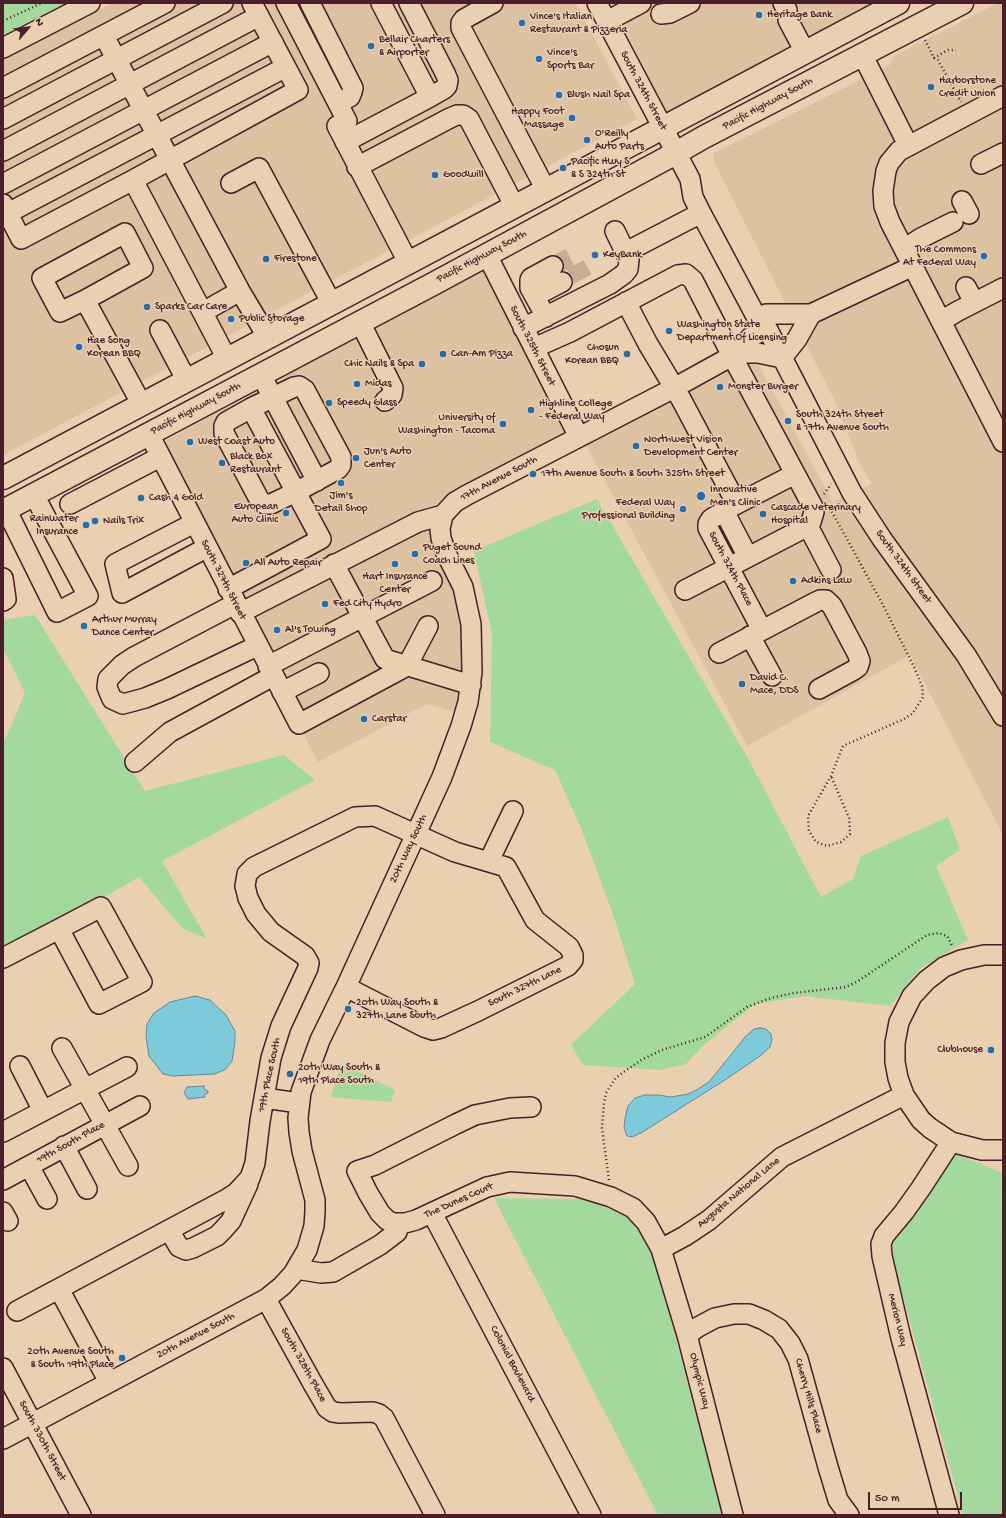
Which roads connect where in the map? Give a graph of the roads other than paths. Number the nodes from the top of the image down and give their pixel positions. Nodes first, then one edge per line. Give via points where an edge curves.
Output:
1 (90, 3) edge
2 (165, 3) edge
3 (223, 3) edge
4 (381, 3) edge
5 (409, 3) edge
6 (493, 3) edge
7 (597, 3) edge
8 (641, 3) edge
9 (690, 3) edge
10 (898, 3) edge
11 (936, 3) edge
12 (962, 3) edge
13 (311, 4) edge
14 (289, 9) edge
15 (256, 10) edge
16 (786, 11) edge
17 (661, 14) dead end
18 (607, 21) junction
19 (104, 36) junction
20 (273, 42) junction
21 (3, 48) edge
22 (871, 49) junction
23 (805, 52) junction
24 (116, 59) junction
25 (286, 67) junction
26 (130, 84) junction
27 (3, 88) edge
28 (1003, 96) edge
29 (430, 97) junction
30 (338, 104) junction
31 (144, 110) junction
32 (3, 119) edge
33 (663, 128) junction
34 (343, 130) junction
35 (157, 135) junction
36 (3, 151) edge
37 (676, 153) junction
38 (1003, 153) edge
39 (901, 155) junction
40 (170, 160) junction
41 (981, 164) dead end
42 (358, 167) junction
43 (690, 179) junction
44 (133, 180) junction
45 (231, 183) dead end
46 (3, 184) edge
47 (546, 190) junction
48 (515, 207) junction
49 (5, 209) edge
50 (701, 213) junction
51 (949, 221) dead end
52 (615, 231) dead end
53 (904, 249) junction
54 (626, 252) junction
55 (487, 255) junction
56 (409, 264) junction
57 (913, 266) junction
58 (558, 274) tunnel mouth
59 (1003, 288) edge
60 (240, 291) junction
61 (85, 300) junction
62 (626, 302) junction
63 (332, 304) junction
64 (203, 312) junction
65 (812, 314) junction
66 (546, 317) junction
67 (767, 321) junction
68 (941, 321) junction
69 (360, 322) junction
70 (523, 328) junction
71 (160, 330) dead end
72 (268, 338) junction
73 (534, 348) junction
74 (734, 355) junction
75 (782, 358) junction
76 (227, 359) junction
77 (261, 375) junction
78 (187, 381) junction
79 (674, 388) junction
80 (231, 390) junction
81 (273, 397) junction
82 (385, 401) dead end
83 (142, 405) junction
84 (247, 411) junction
85 (149, 434) junction
86 (579, 437) junction
87 (1003, 442) edge
88 (160, 457) junction
89 (795, 474) junction
90 (70, 476) junction
91 (3, 478) edge
92 (317, 481) junction
93 (296, 492) junction
94 (34, 495) junction
95 (5, 510) edge
96 (726, 510) junction
97 (443, 515) junction
98 (194, 523) junction
99 (808, 526) junction
100 (206, 548) junction
101 (748, 557) junction
102 (334, 564) junction
103 (729, 568) junction
104 (831, 570) dead end
105 (3, 578) edge
106 (432, 581) dead end
107 (686, 590) dead end
108 (3, 600) edge
109 (234, 602) junction
110 (362, 617) junction
111 (428, 626) dead end
112 (756, 633) junction
113 (257, 646) junction
114 (719, 653) dead end
115 (407, 666) junction
116 (319, 673) dead end
117 (772, 676) dead end
118 (274, 678) junction
119 (471, 685) junction
120 (819, 689) dead end
121 (1003, 716) edge
122 (135, 762) dead end
123 (513, 811) dead end
124 (415, 834) junction
125 (489, 861) junction
126 (59, 929) junction
127 (1003, 955) edge
128 (3, 958) edge
129 (346, 987) junction
130 (62, 1048) dead end
131 (20, 1066) dead end
132 (127, 1066) dead end
133 (84, 1089) junction
134 (904, 1095) junction
135 (264, 1098) junction
136 (299, 1103) junction
137 (140, 1106) dead end
138 (530, 1108) dead end
139 (43, 1111) junction
140 (104, 1125) junction
141 (3, 1132) edge
142 (951, 1142) junction
143 (64, 1146) junction
144 (982, 1150) junction
145 (1003, 1150) edge
146 (1003, 1158) edge
147 (29, 1166) junction
148 (128, 1166) dead end
149 (309, 1176) joint
150 (250, 1178) junction
151 (3, 1180) edge
152 (87, 1189) dead end
153 (47, 1199) dead end
154 (432, 1213) junction
155 (400, 1223) junction
156 (169, 1230) junction
157 (661, 1249) junction
158 (296, 1270) junction
159 (59, 1289) junction
160 (266, 1299) junction
161 (17, 1311) dead end
162 (687, 1335) junction
163 (3, 1368) edge
164 (109, 1382) junction
165 (33, 1423) junction
166 (3, 1439) edge
167 (944, 1514) edge
168 (81, 1515) edge
169 (434, 1515) edge
170 (591, 1515) edge
171 (733, 1515) edge
172 (849, 1515) edge

1 - 21 street
2 - 19 street
3 - 24 street
4 - 29 street
5 - 29 street via 448,80 444,89
6 - 47 street via 464,19 461,28
7 - 18 street, South 324th Street
8 - 18 street
9 - 17 street via 670,13
10 - 23 main road
11 - 22 main road via 902,22
12 - 22 main road, Pacific Highway South
13 - 14 street
13 - 30 street via 353,88 350,97
14 - 30 street
15 - 20 street
15 - 26 street
16 - 23 street
18 - 33 street, South 324th Street
19 - 24 street
19 - 27 street
20 - 25 street
20 - 31 street
22 - 37 main road, Pacific Highway South
22 - 39 street
23 - 33 main road
24 - 26 street
24 - 32 street
25 - 35 street
25 - 40 street via 298,90
26 - 31 street
26 - 36 street
28 - 39 street via 960,117 930,140
29 - 34 street
30 - 34 street
31 - 35 street
31 - 46 street
33 - 37 street, South 324th Street
33 - 47 main road
34 - 42 street
35 - 40 street
35 - 49 street
37 - 43 street, South 324th Street
37 - 55 main road, Pacific Highway South
38 - 41 street
39 - 53 street via 889,163 883,199 888,218
40 - 44 street
40 - 60 street
42 - 48 street via 450,118 463,115 469,120
42 - 56 street
43 - 50 street, South 324th Street via 693,197
43 - 67 street, South 324th Street via 705,191
44 - 49 street via 21,239
44 - 64 street
45 - 63 street via 259,168
47 - 48 main road
48 - 56 main road
50 - 54 street
50 - 67 street, South 324th Street via 758,320
51 - 53 street
52 - 54 street
53 - 57 street
54 - 66 street via 630,262 624,274 610,284 587,286
55 - 69 main road, Pacific Highway South
55 - 70 street, South 325th Street
56 - 63 main road
57 - 65 street
57 - 68 street
58 - 66 street via 532,292
59 - 68 street via 970,295
60 - 64 street
60 - 72 street
61 - 61 street via 60,312 42,278 125,233 143,268
61 - 83 street
62 - 73 street
62 - 74 street via 678,275 686,274 693,280
62 - 79 street
63 - 72 main road
64 - 76 street
65 - 67 street
65 - 75 street via 798,339
66 - 70 street
67 - 74 street, 17th Avenue South
67 - 75 street, South 324th Street
68 - 87 street
69 - 77 main road, Pacific Highway South
69 - 82 street via 393,388 392,395
70 - 73 street, South 325th Street
71 - 78 street
72 - 76 main road
73 - 86 street, South 325th Street
74 - 75 street, 17th Avenue South via 758,353
74 - 79 street, 17th Avenue South
74 - 89 street
75 - 121 street, South 324th Street via 866,516 966,655
76 - 78 main road
77 - 80 main road, Pacific Highway South
77 - 81 street
78 - 83 main road
79 - 86 street, 17th Avenue South
79 - 96 street via 733,497 733,502
80 - 84 street
80 - 85 main road, Pacific Highway South
81 - 84 street
81 - 92 street
81 - 92 street via 294,387 302,387 341,457 338,469
83 - 91 main road
84 - 93 street
84 - 93 street via 226,422 223,431 260,501 268,504
85 - 88 street, South 327th Street
85 - 90 main road, Pacific Highway South
86 - 97 street, 17th Avenue South via 467,495 455,502
88 - 90 street via 76,502
88 - 98 street, South 327th Street
89 - 96 street, South 324th Place
89 - 99 street via 813,508
90 - 94 main road, Pacific Highway South
92 - 93 street
93 - 109 street via 321,540
94 - 95 main road, Pacific Highway South
94 - 95 street via 88,596 63,609 57,612
96 - 101 street
96 - 103 street, South 324th Place via 711,519 708,528
97 - 102 street, 17th Avenue South via 418,522
97 - 119 street, 20th Way South via 440,529 446,553 463,587 469,611 472,639
98 - 100 street, South 327th Street
98 - 100 street via 115,564 122,593
99 - 101 street
99 - 104 street
100 - 109 street, South 327th Street
101 - 103 street
102 - 109 street, 17th Avenue South
102 - 110 street
103 - 107 street
103 - 112 street, South 324th Place
105 - 108 street via 6,598
106 - 110 street
109 - 113 street, South 327th Street
109 - 113 street via 122,665 108,679 107,687 112,699 123,704 145,698
110 - 115 street via 385,659
110 - 118 street
111 - 115 street
112 - 114 street
112 - 117 street, South 324th Place
112 - 120 street via 818,601 830,602 860,661 856,669
113 - 118 street, South 327th Street
115 - 118 street, South 327th Street via 298,724
115 - 119 street
116 - 118 street
118 - 122 street via 170,732
119 - 124 street, 20th Way South via 465,715 442,777
123 - 125 street
124 - 125 street, South 327th Lane via 455,852
124 - 129 street, 20th Way South
124 - 135 street, 19th Place South via 375,816 356,816 252,868 247,874 246,894 260,920 274,935 305,956 309,963 281,1026
125 - 129 street, South 327th Lane via 508,868 535,920 571,949 574,958 568,966 478,1011 433,1030
126 - 126 street via 101,907 142,982 98,1004
126 - 128 street
127 - 134 street via 984,955 960,960 944,967 912,996 899,1022 895,1043 895,1062
129 - 136 street, 20th Way South via 318,1046
130 - 133 street
131 - 139 street
132 - 133 street
133 - 139 street
133 - 140 street
134 - 142 street via 921,1120
134 - 157 street, Augusta National Lane via 782,1157 709,1220
135 - 136 street
135 - 150 street, 19th Place South via 256,1164
136 - 149 street, 20th Way South via 299,1132
137 - 140 street, 19th South Place
138 - 155 street via 504,1109 475,1115 375,1165 357,1171 384,1217 389,1222
139 - 141 street
140 - 143 street, 19th South Place
140 - 148 street
142 - 144 street
142 - 167 street, Merion Way via 904,1212 884,1236 881,1244
143 - 147 street, 19th South Place
143 - 152 street
144 - 145 street
144 - 146 street
147 - 151 street, 19th South Place
147 - 153 street
149 - 158 street, 20th Avenue South via 315,1200 315,1218 310,1242
150 - 156 street, 19th Place South via 236,1193
150 - 156 street via 231,1220 217,1236 186,1250 178,1246
154 - 155 street, The Dunes Court via 412,1222
154 - 157 street, The Dunes Court via 487,1187 510,1182 575,1186 627,1204 640,1215
154 - 170 street, Colonial Boulevard
155 - 158 street via 397,1232 380,1245 333,1272
156 - 159 street, 19th Place South
157 - 162 street, Olympic Way
158 - 160 street, 20th Avenue South
159 - 161 street, 19th Place South
159 - 164 street
160 - 164 street, 20th Avenue South
160 - 169 street, South 328th Place via 327,1408 340,1413 373,1412 384,1418
162 - 171 street, Olympic Way
162 - 172 street, Cherry Hills Place via 715,1318 734,1314 749,1314 779,1329 798,1359 838,1500
163 - 165 street, South 330th Street
164 - 165 street, 20th Avenue South
165 - 166 street, 20th Avenue South
165 - 168 street, South 330th Street

